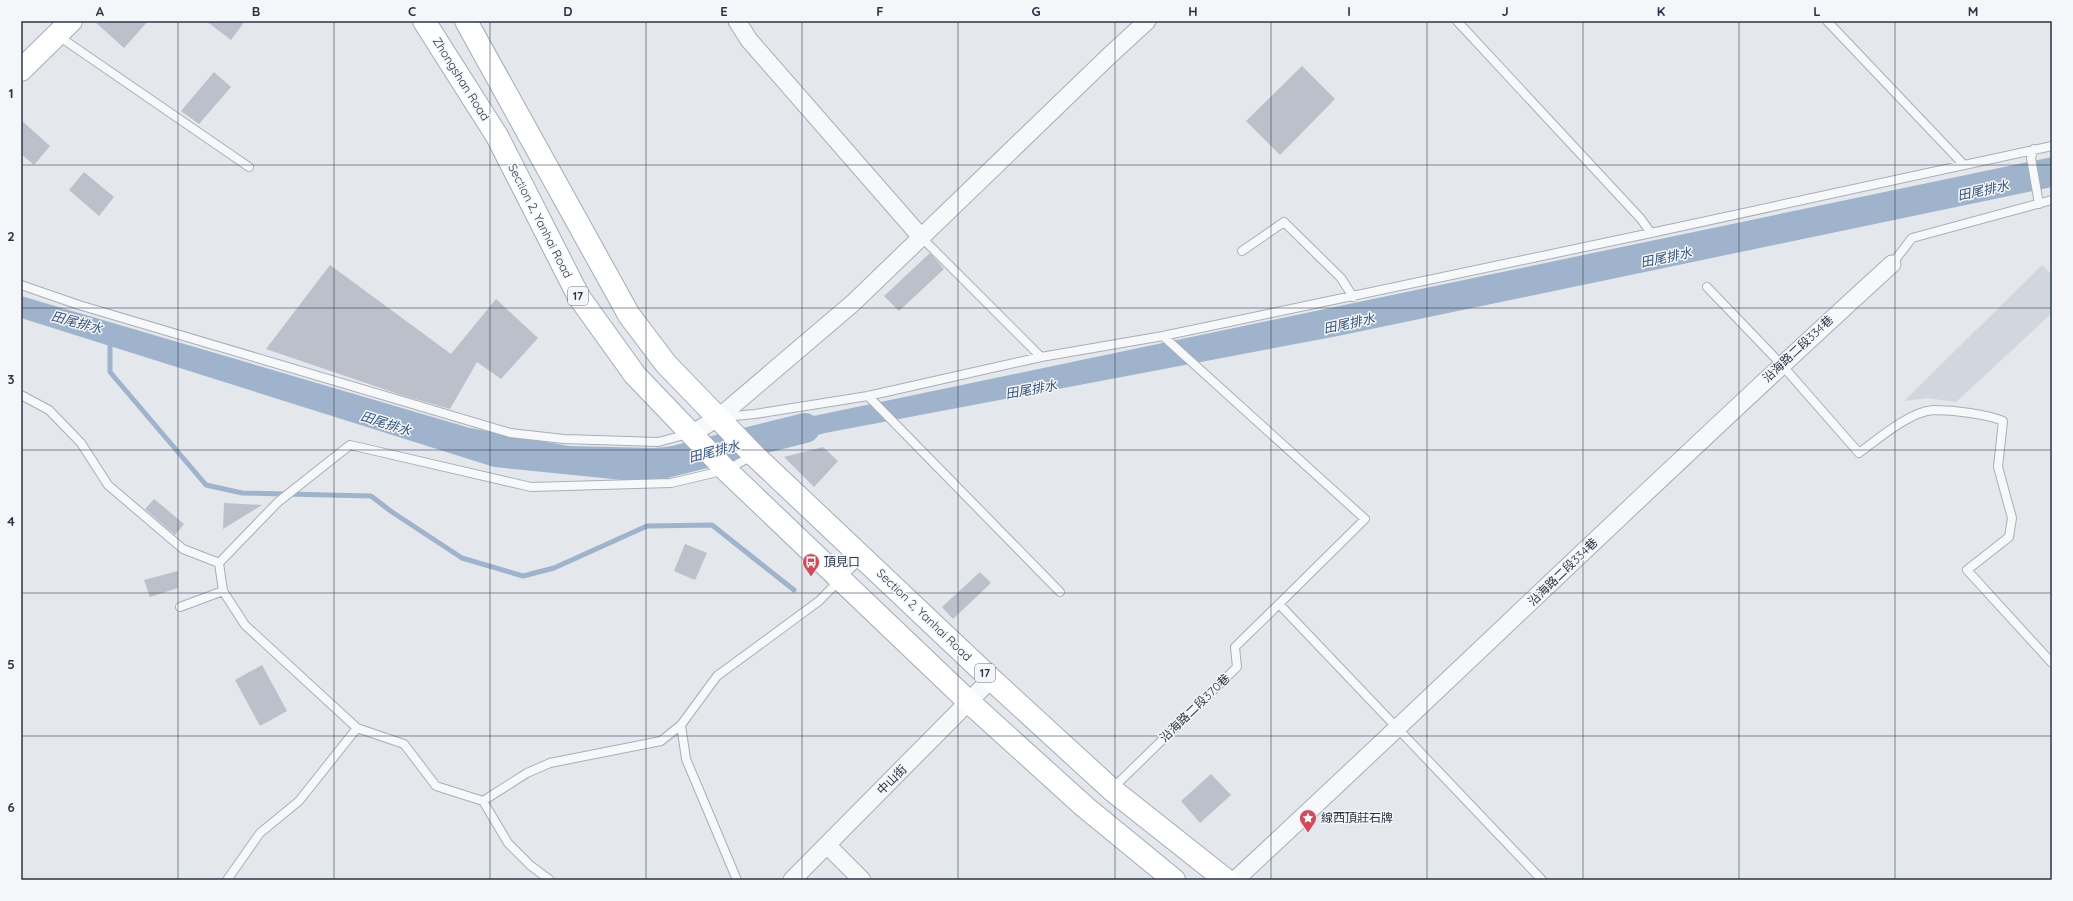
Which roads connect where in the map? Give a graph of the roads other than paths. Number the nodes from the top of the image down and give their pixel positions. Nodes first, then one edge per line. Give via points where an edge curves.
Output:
1 (424, 21) edge
2 (466, 21) edge
3 (737, 21) edge
4 (1147, 21) edge
5 (1457, 21) edge
6 (1827, 21) edge
7 (64, 28) edge
8 (21, 70) edge
9 (497, 136) joint
10 (2052, 146) edge
11 (2032, 153) junction
12 (1964, 165) junction
13 (249, 167) dead end
14 (2052, 200) edge
15 (2039, 203) junction
16 (1651, 234) junction
17 (921, 237) junction
18 (1242, 251) dead end
19 (1892, 264) joint
20 (21, 285) edge
21 (1707, 287) dead end
22 (1353, 297) junction
23 (1163, 336) junction
24 (1041, 356) junction
25 (1781, 364) junction
26 (21, 395) edge
27 (868, 396) junction
28 (718, 418) junction
29 (690, 434) junction
30 (754, 455) junction
31 (726, 470) junction
32 (862, 557) junction
33 (219, 563) junction
34 (842, 579) junction
35 (223, 591) junction
36 (1060, 592) dead end
37 (1279, 604) junction
38 (180, 606) dead end
39 (2052, 663) edge
40 (990, 678) junction
41 (969, 702) junction
42 (681, 725) junction
43 (357, 728) junction
44 (1399, 728) junction
45 (1111, 789) junction
46 (483, 801) junction
47 (827, 845) junction
48 (227, 880) edge
49 (550, 880) edge
50 (737, 880) edge
51 (792, 880) edge
52 (862, 880) edge
53 (1174, 880) edge
54 (1226, 880) edge
55 (1235, 880) edge
56 (1542, 880) edge

1 - 9 main road, Zhongshan Road / 17
2 - 28 main road, 17 via 630,315 666,364
3 - 17 street via 749,40
4 - 17 street
5 - 16 lane via 1641,219
6 - 12 lane
7 - 8 main road
7 - 13 lane
9 - 29 main road, Section 2, Yanhai Road / 17 via 578,297 635,375
10 - 11 lane
11 - 12 lane
11 - 15 lane
12 - 16 lane
14 - 15 lane
15 - 19 lane via 1912,238
16 - 22 lane
17 - 24 lane
17 - 28 street via 853,303
18 - 22 lane via 1284,222 1341,278
19 - 25 street, 沿海路二段334巷
20 - 29 lane via 79,305 510,433 564,439 658,442
21 - 25 lane
22 - 23 lane
23 - 24 lane
23 - 37 lane via 1366,519
24 - 27 lane
25 - 39 lane via 1859,453 1917,414 1932,410 1994,417 2002,421 1998,467 2012,518 2009,538 1967,570
25 - 44 street, 沿海路二段334巷
26 - 33 lane via 49,410 81,443 108,485 183,549
27 - 28 lane
27 - 36 lane
28 - 29 street
28 - 30 main road, 17
29 - 31 main road, 17
30 - 31 lane
30 - 32 main road, Section 2, Yanhai Road / 17
31 - 33 lane via 671,483 531,488 350,445 278,502
31 - 34 main road, 17
32 - 34 lane
32 - 40 main road, Section 2, Yanhai Road / 17
33 - 35 lane
34 - 41 main road, 17
34 - 42 lane via 819,601 717,676
35 - 38 lane
35 - 43 lane via 245,625
37 - 44 lane
37 - 45 lane, 沿海路二段370巷 via 1235,647 1237,667
40 - 41 street, 中山街
40 - 45 main road, Section 2, Yanhai Road / 17
41 - 47 street, 中山街
41 - 53 main road, 17 via 1084,807
42 - 46 lane via 661,741 550,763 527,773
42 - 50 lane via 686,759
43 - 46 lane via 404,744 436,786
43 - 48 lane via 299,801 260,833
44 - 55 street, 沿海路二段334巷
44 - 56 lane
45 - 54 main road, Section 2, Yanhai Road / 17
46 - 49 lane via 508,843 531,866
47 - 51 street, 中山街
47 - 52 street

